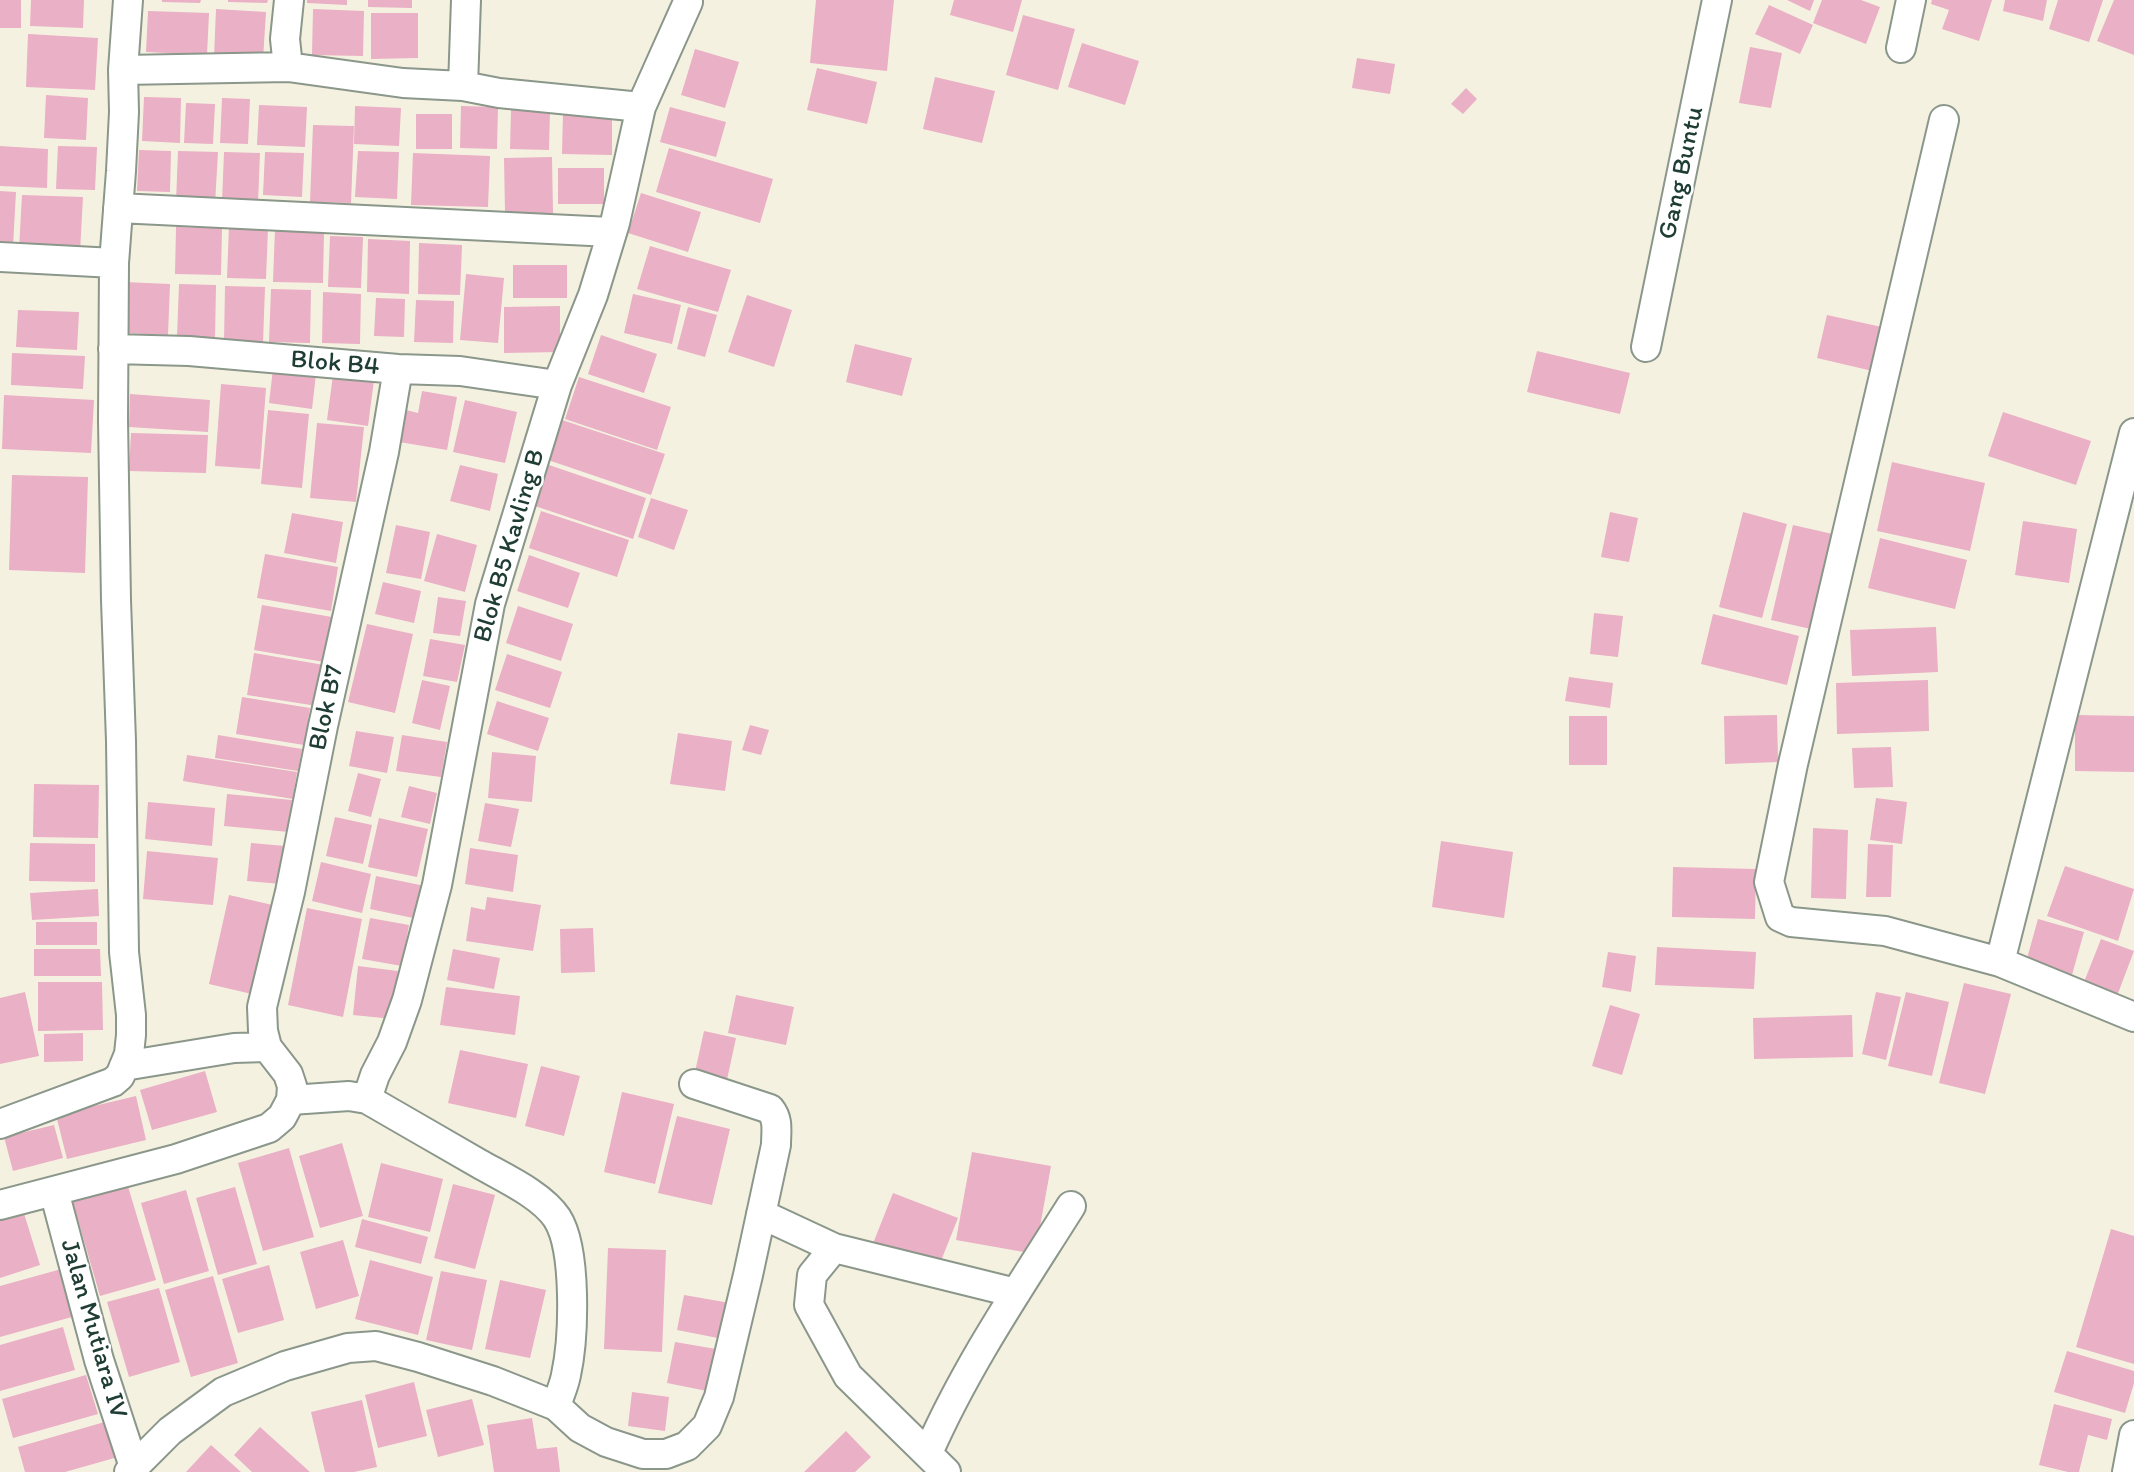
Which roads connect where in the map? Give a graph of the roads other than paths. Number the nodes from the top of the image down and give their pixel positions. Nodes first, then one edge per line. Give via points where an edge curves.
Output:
1 (128, 0) edge
2 (289, 0) edge
3 (466, 0) edge
4 (1717, 0) edge
5 (1911, 0) edge
6 (688, 2) dead end
7 (1901, 48) dead end
8 (288, 67) junction
9 (123, 70) junction
10 (463, 86) junction
11 (642, 107) junction
12 (1944, 120) dead end
13 (118, 207) junction
14 (611, 232) junction
15 (0, 257) edge
16 (114, 263) junction
17 (1646, 347) dead end
18 (112, 349) junction
19 (398, 369) junction
20 (557, 385) junction
21 (2134, 433) edge
22 (2000, 962) junction
23 (2134, 1017) edge
24 (267, 1047) junction
25 (124, 1066) junction
26 (694, 1084) dead end
27 (367, 1099) junction
28 (291, 1100) junction
29 (0, 1124) edge
30 (54, 1191) junction
31 (0, 1205) edge
32 (1071, 1206) dead end
33 (761, 1214) junction
34 (834, 1248) junction
35 (1016, 1293) junction
36 (556, 1406) junction
37 (2134, 1435) edge
38 (937, 1462) edge
39 (132, 1470) edge
40 (2127, 1472) edge

1 - 9 street
2 - 8 street via 285,39
3 - 10 street
4 - 17 street, Gang Buntu
5 - 7 street
6 - 11 street, Blok B5 Kavling B
8 - 9 street
8 - 10 street via 403,83
9 - 13 street
10 - 11 street
11 - 14 street, Blok B5 Kavling B
12 - 22 street via 1793,764 1770,882 1780,917 1791,922 1885,931
13 - 14 street
13 - 16 street
14 - 20 street, Blok B5 Kavling B via 593,295
15 - 16 street
16 - 18 street
18 - 19 street, Blok B4 via 213,353
18 - 25 street via 124,952 131,1015 129,1054
19 - 20 street, Blok B4 via 460,371
19 - 24 street, Blok B7 via 384,452 262,1006
20 - 27 street, Blok B5 Kavling B via 489,604 437,885 407,1000
21 - 22 street
22 - 23 street
24 - 25 street via 234,1048
24 - 28 street via 288,1074
25 - 29 street via 113,1082
26 - 33 street via 770,1109 774,1114 776,1144
27 - 28 street via 349,1096
27 - 36 street via 512,1182 543,1202 556,1216 566,1235 570,1256 572,1329 566,1376
28 - 30 street via 282,1117 269,1128 176,1159
30 - 31 street
30 - 39 street, Jalan Mutiara IV
32 - 35 street
33 - 34 street
33 - 36 street via 719,1397 707,1426 687,1446 666,1454 643,1454 606,1442 580,1428
34 - 35 street
34 - 38 street via 812,1275 809,1305 848,1376
35 - 38 street via 947,1409
36 - 39 street via 493,1381 376,1346 348,1348 285,1366 223,1392 170,1431
37 - 40 street

